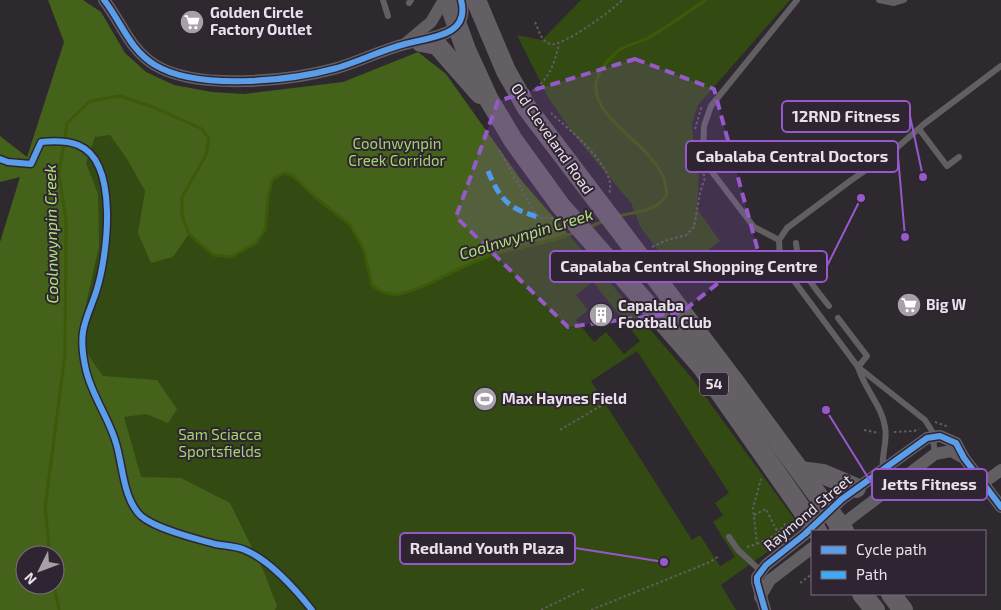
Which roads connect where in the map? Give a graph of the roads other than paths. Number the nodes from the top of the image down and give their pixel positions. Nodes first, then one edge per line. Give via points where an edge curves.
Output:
1 (104, 0) edge
2 (383, 0) edge
3 (444, 0) edge
4 (448, 0) edge
5 (462, 0) edge
6 (476, 0) edge
7 (797, 0) edge
8 (880, 0) edge
9 (904, 0) edge
10 (388, 16) dead end
11 (457, 26) junction
12 (414, 43) junction
13 (1001, 66) edge
14 (496, 112) junction
15 (537, 121) junction
16 (919, 129) junction
17 (514, 140) junction
18 (959, 157) dead end
19 (779, 240) junction
20 (796, 243) dead end
21 (822, 298) junction
22 (812, 306) junction
23 (829, 306) dead end
24 (838, 318) dead end
25 (858, 367) junction
26 (928, 431) junction
27 (935, 454) junction
28 (964, 458) junction
29 (882, 469) junction
30 (1001, 470) edge
31 (800, 471) junction
32 (983, 483) junction
33 (856, 488) junction
34 (1001, 507) edge
35 (837, 525) edge
36 (809, 528) edge
37 (729, 537) dead end
38 (811, 549) edge
39 (766, 576) junction
40 (863, 595) edge
41 (892, 595) edge
42 (765, 610) edge
43 (875, 610) edge
44 (903, 610) edge

1 - 12 street via 138,52 155,65 182,77 228,81 302,76
2 - 10 lane
3 - 12 street
4 - 11 main road, Old Cleveland Road / 54
5 - 11 street via 463,14
6 - 15 main road, Old Cleveland Road / 54 via 506,72
7 - 19 lane via 711,106 704,126 704,154 712,172 754,227
8 - 9 lane via 894,3
11 - 12 street
11 - 14 main road, Old Cleveland Road / 54
12 - 14 main road via 436,45
13 - 16 lane
14 - 17 main road, Old Cleveland Road / 54
15 - 17 main road via 523,125
15 - 31 main road, Old Cleveland Road / 54
16 - 18 lane via 947,166
16 - 19 lane via 787,228
17 - 36 main road, Old Cleveland Road / 54 via 560,205 702,367
19 - 22 lane via 780,259
20 - 21 lane via 803,272
21 - 22 lane
21 - 23 lane
22 - 25 lane
24 - 25 lane via 866,356
25 - 26 lane via 925,420
25 - 29 lane via 885,426
26 - 27 lane
26 - 28 street via 956,443
26 - 29 street, Raymond Street via 920,441
27 - 28 street via 951,451
27 - 35 street, Raymond Street
28 - 32 street
29 - 33 street, Raymond Street
30 - 32 street
31 - 33 main road via 823,474
31 - 35 main road, Old Cleveland Road / 54
32 - 34 street
33 - 35 street, Raymond Street
35 - 36 street, Raymond Street
36 - 39 street, Raymond Street
37 - 39 lane
38 - 39 street, Raymond Street
39 - 42 street, Raymond Street via 757,582
40 - 43 main road
41 - 44 main road

